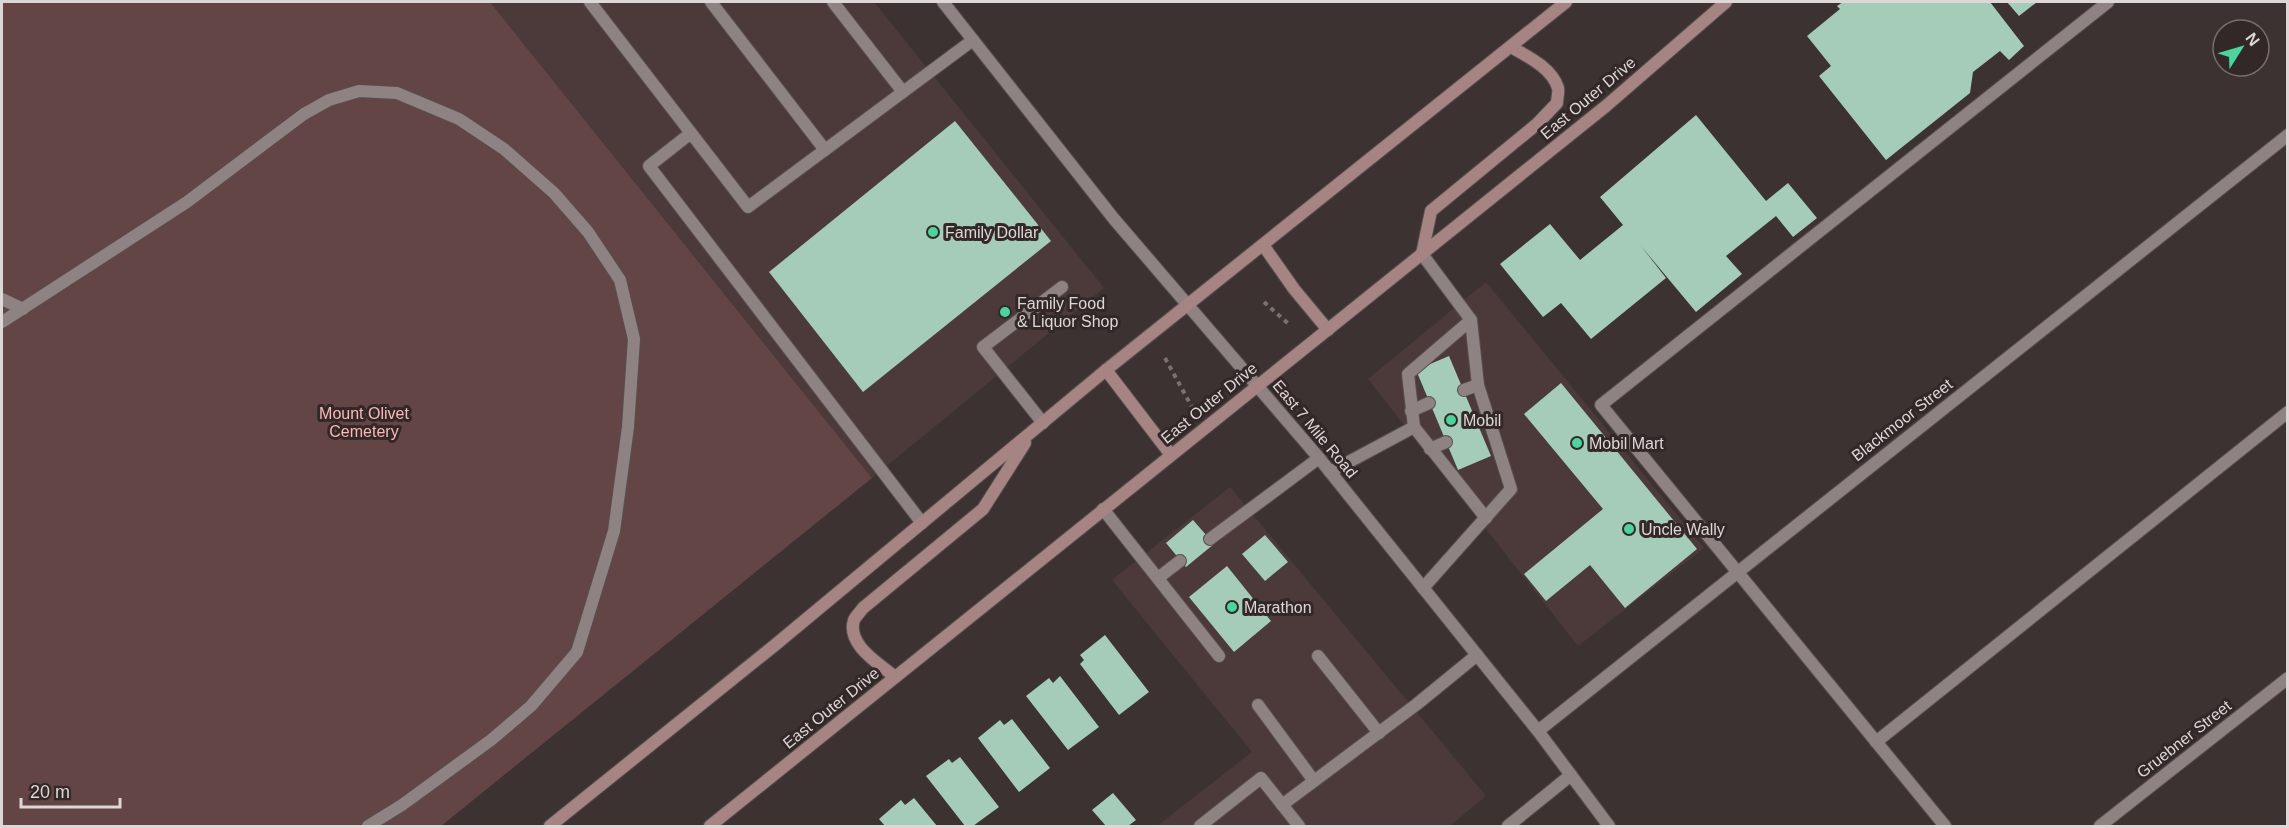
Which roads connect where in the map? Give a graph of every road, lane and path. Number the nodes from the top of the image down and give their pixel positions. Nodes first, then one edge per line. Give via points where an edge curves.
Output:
1 (590, 2) edge
2 (711, 2) edge
3 (833, 2) edge
4 (943, 2) edge
5 (1566, 2) edge
6 (1726, 2) edge
7 (2108, 2) edge
8 (973, 40) junction
9 (1511, 46) junction
10 (903, 92) junction
11 (691, 133) junction
12 (2288, 135) edge
13 (825, 150) junction
14 (1263, 245) junction
15 (1422, 254) junction
16 (1062, 287) dead end
17 (2, 299) edge
18 (1264, 302) dead end
19 (1188, 306) junction
20 (24, 309) junction
21 (1471, 320) junction
22 (2, 322) edge
23 (1291, 326) dead end
24 (1328, 330) junction
25 (1165, 358) dead end
26 (1106, 370) junction
27 (1478, 385) junction
28 (1257, 386) junction
29 (1464, 390) dead end
30 (1430, 404) dead end
31 (1192, 407) dead end
32 (1411, 411) junction
33 (2288, 412) edge
34 (1043, 423) junction
35 (1414, 427) junction
36 (1032, 432) junction
37 (1446, 442) dead end
38 (1430, 449) junction
39 (1171, 455) junction
40 (1319, 458) junction
41 (1330, 472) junction
42 (1103, 509) junction
43 (1486, 518) junction
44 (922, 523) junction
45 (1209, 539) dead end
46 (1180, 561) dead end
47 (1738, 572) junction
48 (1158, 578) junction
49 (1423, 588) junction
50 (1477, 655) junction
51 (1219, 656) dead end
52 (1318, 656) dead end
53 (895, 677) junction
54 (2288, 678) edge
55 (1258, 705) dead end
56 (1538, 731) junction
57 (1379, 733) junction
58 (1876, 742) junction
59 (1571, 775) junction
60 (1314, 781) junction
61 (1282, 805) junction
62 (368, 826) edge
63 (550, 826) edge
64 (710, 826) edge
65 (1200, 826) edge
66 (1299, 826) edge
67 (1508, 826) edge
68 (1609, 826) edge
69 (1945, 826) edge
70 (2100, 826) edge

1 - 11 street
2 - 13 street
3 - 10 street
4 - 8 street, East 7 Mile Road
5 - 9 main road
6 - 15 main road, East Outer Drive via 1606,106
7 - 47 street via 1600,405
8 - 10 street
8 - 19 street, East 7 Mile Road
9 - 14 main road
9 - 15 main road via 1547,71 1558,88 1557,103 1431,211
10 - 13 street
11 - 13 street via 748,207
11 - 44 street via 649,166
12 - 47 street, Blackmoor Street
14 - 19 main road
14 - 24 main road
15 - 21 street
15 - 24 main road, East Outer Drive
16 - 34 street via 983,347
17 - 20 street
18 - 23 path
19 - 26 main road
19 - 28 street, East 7 Mile Road
20 - 22 street
20 - 62 street via 187,202 304,114 329,100 359,91 397,93 459,119 504,149 554,193 620,280 634,339 628,427 614,531 577,652 531,706 402,805
21 - 27 street
21 - 32 street via 1408,374
24 - 28 main road, East Outer Drive
25 - 31 path
26 - 34 main road
26 - 39 main road
27 - 29 street
27 - 43 street via 1485,425 1511,489
28 - 39 main road, East Outer Drive
28 - 40 street, East 7 Mile Road
30 - 32 street
32 - 35 street
33 - 58 street
34 - 36 main road
35 - 38 street
35 - 41 street
36 - 44 main road
36 - 53 main road via 983,508 863,608 854,620 862,649
37 - 38 street
38 - 43 street
39 - 42 main road, East Outer Drive
40 - 41 street, East 7 Mile Road
40 - 45 street
41 - 49 street, East 7 Mile Road
42 - 48 street
42 - 53 main road, East Outer Drive
43 - 49 street
44 - 63 main road
46 - 48 street
47 - 56 street, Blackmoor Street
47 - 58 street
48 - 51 street
49 - 50 street, East 7 Mile Road
50 - 56 street, East 7 Mile Road
50 - 57 street
52 - 57 street
53 - 64 main road, East Outer Drive
54 - 70 street, Gruebner Street
55 - 60 street
56 - 59 street, East 7 Mile Road
57 - 60 street
58 - 69 street
59 - 67 street
59 - 68 street, East 7 Mile Road
60 - 61 street
61 - 65 street via 1261,777
61 - 66 street

